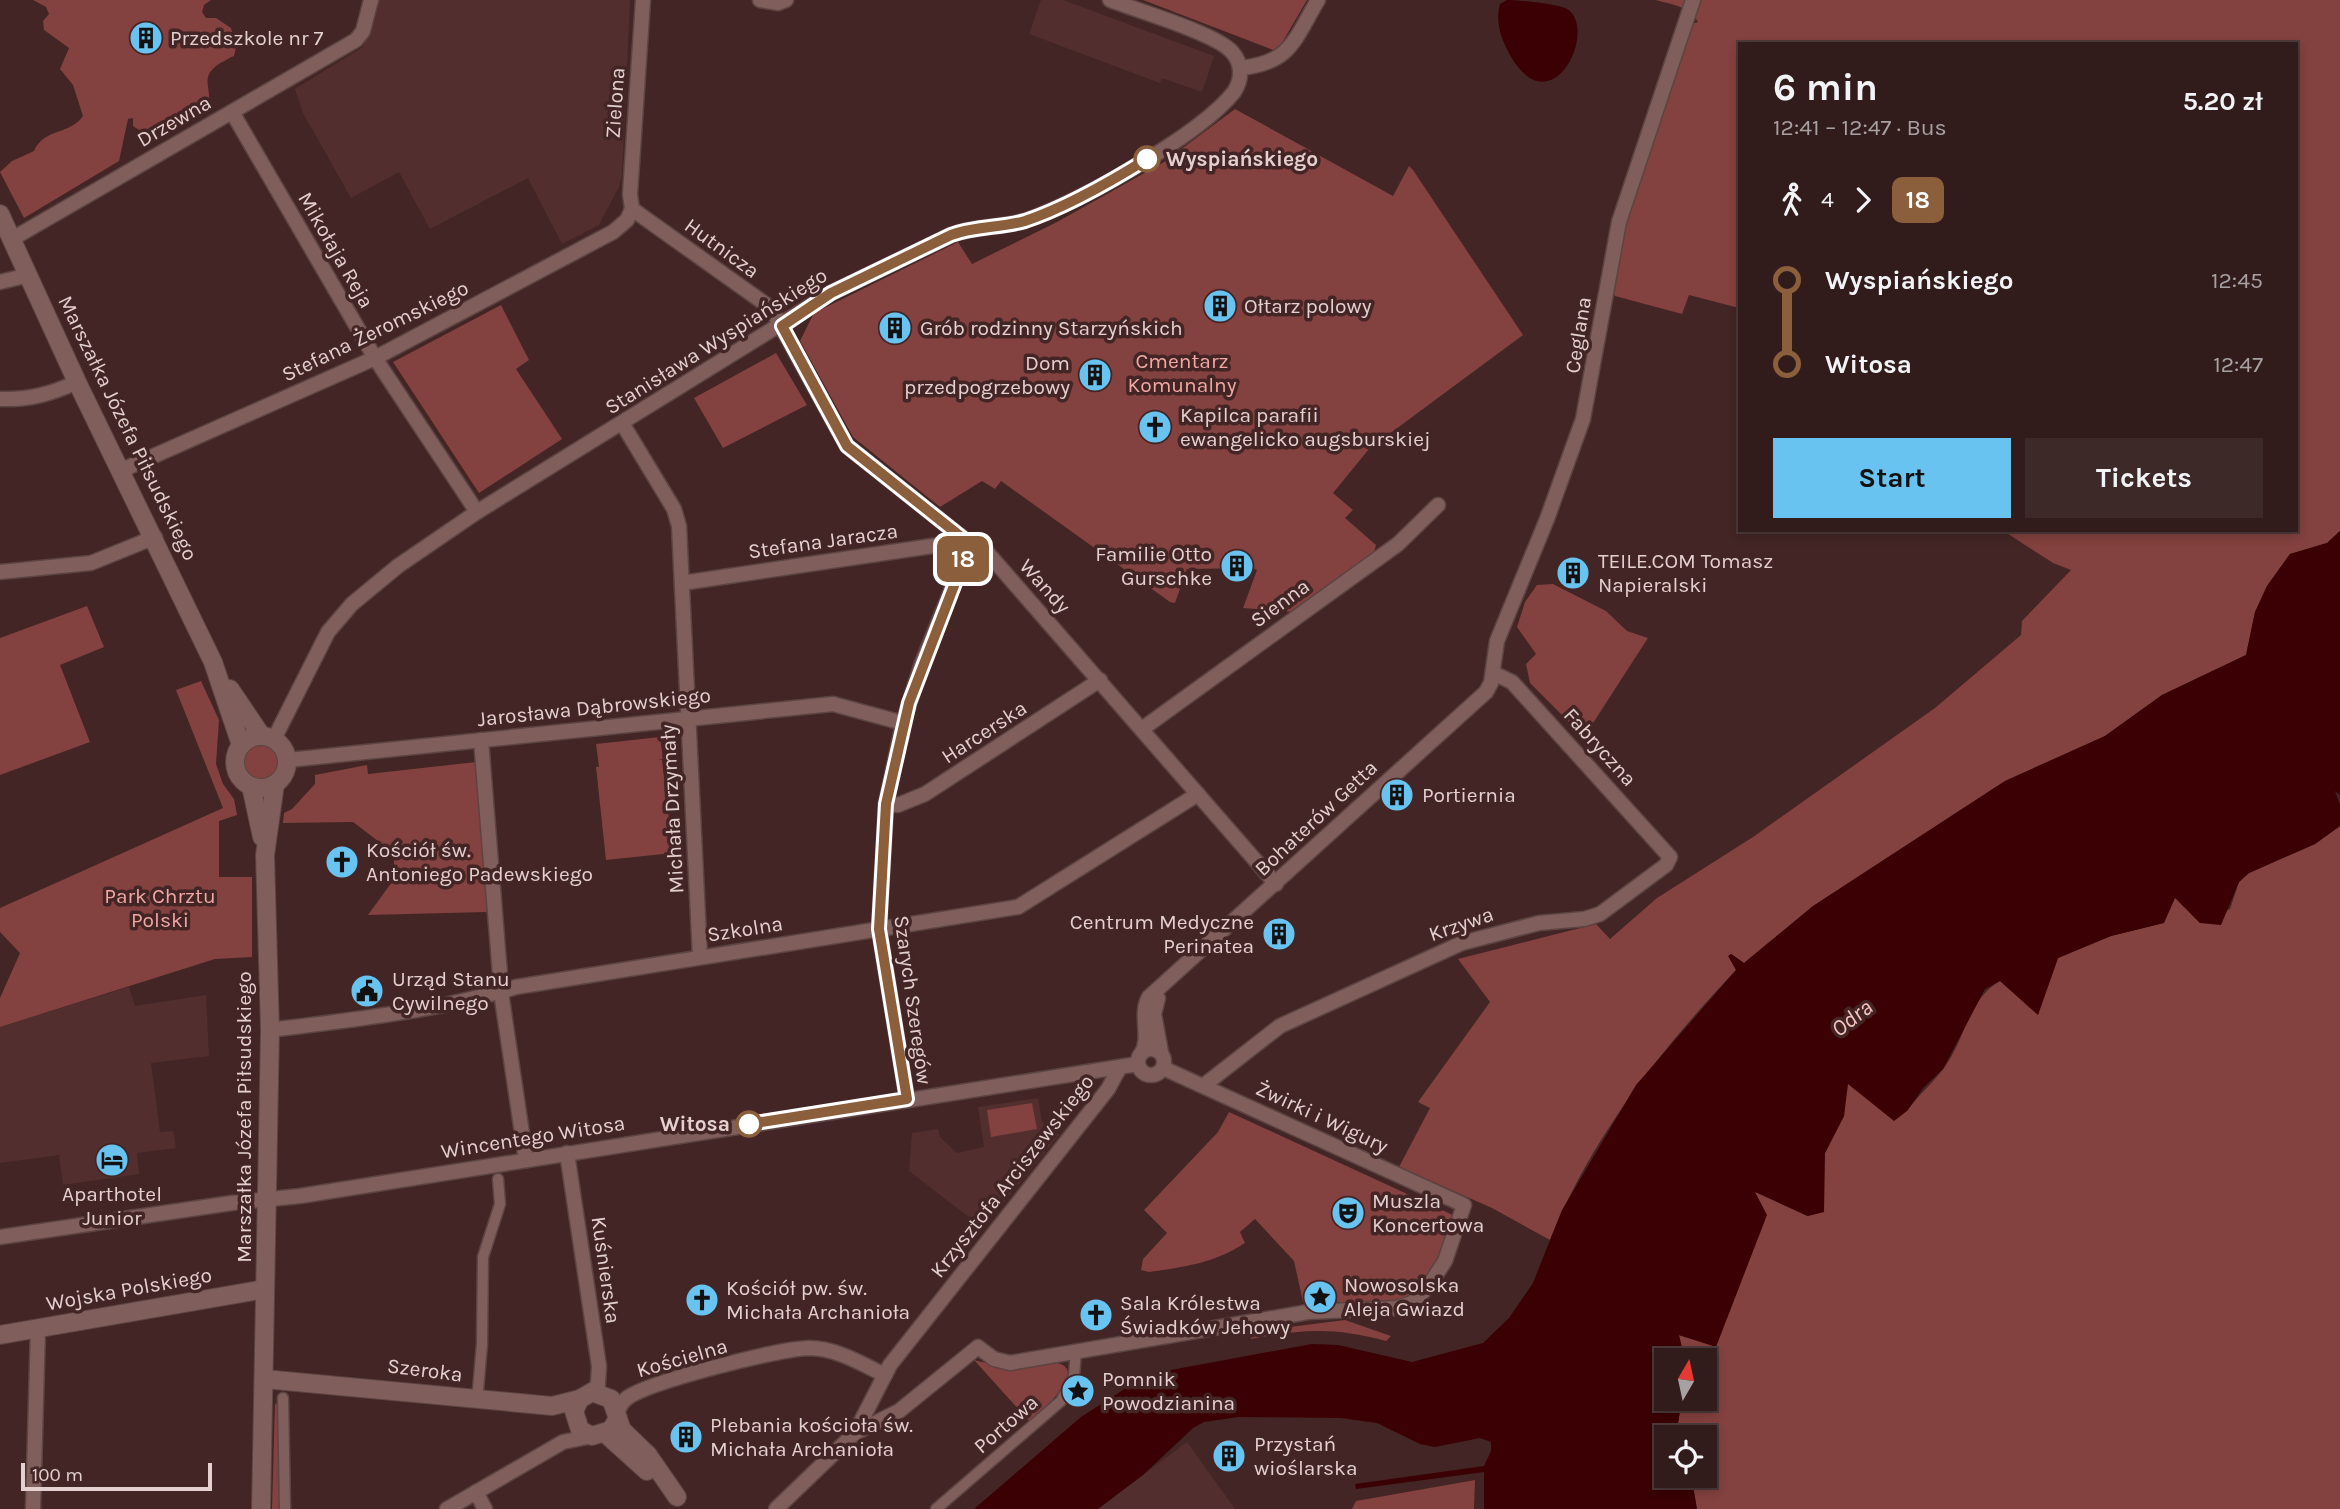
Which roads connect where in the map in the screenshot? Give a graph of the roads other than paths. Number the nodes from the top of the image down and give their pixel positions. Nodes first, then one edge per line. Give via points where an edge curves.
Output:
1 (371, 0) edge
2 (643, 0) edge
3 (760, 0) edge
4 (786, 0) edge
5 (1110, 0) edge
6 (1318, 0) edge
7 (1693, 0) edge
8 (1240, 68) junction
9 (232, 112) junction
10 (632, 209) junction
11 (0, 214) edge
12 (12, 239) junction
13 (29, 275) junction
14 (0, 282) edge
15 (782, 326) junction
16 (375, 358) junction
17 (77, 382) junction
18 (0, 399) edge
19 (622, 423) junction
20 (122, 470) junction
21 (1438, 505) dead end
22 (477, 512) junction
23 (155, 537) junction
24 (970, 544) junction
25 (0, 572) edge
26 (682, 583) junction
27 (214, 662) junction
28 (1493, 673) junction
29 (1100, 680) junction
30 (688, 719) junction
31 (903, 723) junction
32 (1142, 729) junction
33 (267, 737) junction
34 (481, 740) junction
35 (241, 745) junction
36 (288, 760) junction
37 (275, 784) junction
38 (251, 786) junction
39 (1198, 794) junction
40 (886, 804) junction
41 (265, 855) junction
42 (1670, 857) joint
43 (1276, 884) junction
44 (879, 929) junction
45 (700, 957) junction
46 (1161, 990) junction
47 (501, 992) junction
48 (270, 1030) junction
49 (1161, 1052) junction
50 (1140, 1058) junction
51 (1120, 1067) junction
52 (1163, 1068) junction
53 (1203, 1086) junction
54 (907, 1099) junction
55 (567, 1153) junction
56 (526, 1160) junction
57 (498, 1179) dead end
58 (267, 1199) junction
59 (0, 1237) edge
60 (265, 1289) junction
61 (38, 1328) junction
62 (0, 1335) edge
63 (1076, 1352) junction
64 (885, 1376) junction
65 (264, 1379) junction
66 (478, 1390) dead end
67 (586, 1396) junction
68 (283, 1398) dead end
69 (618, 1414) junction
70 (574, 1418) junction
71 (855, 1433) junction
72 (599, 1435) junction
73 (563, 1443) junction
74 (476, 1492) junction
75 (682, 1503) edge
76 (33, 1509) edge
77 (261, 1509) edge
78 (285, 1509) edge
79 (447, 1509) edge
80 (485, 1509) edge
81 (776, 1509) edge
82 (936, 1509) edge

1 - 9 street, Drzewna via 356,40
2 - 10 street, Zielona via 629,194
3 - 4 street
5 - 8 street via 1222,44
6 - 8 street via 1282,56
7 - 28 street, Ceglana via 1619,222 1583,419 1497,641
8 - 15 street, Stanisława Wyspiańskiego via 1240,80 1229,98 1118,177 1027,220 951,235 831,293
9 - 12 street, Drzewna
9 - 16 street, Mikołaja Reja
10 - 15 street, Hutnicza via 771,308
10 - 16 street, Stefana Żeromskiego via 613,232
11 - 12 street, Marszałka Józefa Piłsudskiego
12 - 13 street, Marszałka Józefa Piłsudskiego
13 - 14 street
13 - 17 street, Marszałka Józefa Piłsudskiego
15 - 19 street, Stanisława Wyspiańskiego
15 - 24 street, Wandy via 847,446
16 - 20 street, Stefana Żeromskiego
16 - 22 street, Mikołaja Reja
17 - 18 street via 24,400
17 - 20 street, Marszałka Józefa Piłsudskiego
19 - 22 street, Stanisława Wyspiańskiego
19 - 26 street, Michała Drzymały via 677,517
20 - 23 street, Marszałka Józefa Piłsudskiego
21 - 32 street, Sienna via 1398,544
22 - 33 street, Stanisława Wyspiańskiego via 352,604 321,642
23 - 25 street via 91,563
23 - 27 street, Marszałka Józefa Piłsudskiego
24 - 26 street, Stefana Jaracza
24 - 29 street, Wandy via 986,551
24 - 31 street, Szarych Szeregów
26 - 30 street, Michała Drzymały
27 - 33 street, Marszałka Józefa Piłsudskiego
27 - 35 street, Marszałka Józefa Piłsudskiego
28 - 42 street, Fabryczna via 1512,682
28 - 43 street, Bohaterów Getta via 1486,692
29 - 32 street, Wandy
29 - 40 street, Harcerska via 925,794 898,805
30 - 31 street, Jarosława Dąbrowskiego via 840,704
30 - 34 street, Jarosława Dąbrowskiego
30 - 45 street, Michała Drzymały
31 - 40 street, Szarych Szeregów
32 - 39 street, Wandy
33 - 35 street via 252,737
33 - 36 street via 285,751
34 - 36 street, Jarosława Dąbrowskiego
34 - 47 street
35 - 38 street via 235,766
36 - 37 street
37 - 38 street
37 - 41 street, Marszałka Józefa Piłsudskiego
38 - 41 street, Marszałka Józefa Piłsudskiego
39 - 43 street, Wandy
39 - 44 street, Szkolna via 1018,908
40 - 44 street, Szarych Szeregów
41 - 48 street, Marszałka Józefa Piłsudskiego
42 - 53 street, Krzywa via 1666,865 1600,914 1539,923 1462,943 1280,1026
43 - 46 street, Bohaterów Getta
44 - 45 street, Szkolna
44 - 54 street, Szarych Szeregów
45 - 47 street, Szkolna
46 - 49 street via 1154,1014
46 - 50 street, Bohaterów Getta via 1145,1005 1146,1045
47 - 48 street, Szkolna
47 - 56 street
48 - 58 street, Marszałka Józefa Piłsudskiego
49 - 50 street via 1149,1049
49 - 52 street
50 - 51 street, Wincentego Witosa
50 - 52 street via 1142,1072 1157,1074
51 - 54 street, Wincentego Witosa
51 - 64 street, Krzysztofa Arciszewskiego via 1108,1089
52 - 53 street, Żwirki i Wigury
53 - 63 street, Żwirki i Wigury via 1464,1205 1445,1261 1412,1303 1396,1308 1308,1312
54 - 55 street, Wincentego Witosa
55 - 56 street, Wincentego Witosa
55 - 67 street, Kuśnierska via 599,1366 598,1384
56 - 58 street, Wincentego Witosa
57 - 66 street via 500,1204 483,1256
58 - 59 street, Wincentego Witosa
58 - 60 street, Marszałka Józefa Piłsudskiego
60 - 61 street, Wojska Polskiego
60 - 65 street, Marszałka Józefa Piłsudskiego
61 - 62 street, Wojska Polskiego
61 - 76 street
63 - 71 street via 1010,1363 994,1359 978,1347 908,1404
63 - 82 street, Portowa via 1074,1376 1061,1401
64 - 69 street, Kościelna via 846,1357 810,1348 650,1387 624,1400
64 - 71 street, Krzysztofa Arciszewskiego
65 - 67 street, Szeroka via 552,1406
65 - 77 street, Marszałka Józefa Piłsudskiego
67 - 69 street via 606,1395
67 - 70 street
68 - 78 street
69 - 72 street
69 - 75 street via 622,1430 648,1455
70 - 72 street via 580,1430
70 - 73 street
71 - 81 street
72 - 73 street
72 - 75 street
73 - 74 street
74 - 79 street
74 - 80 street

